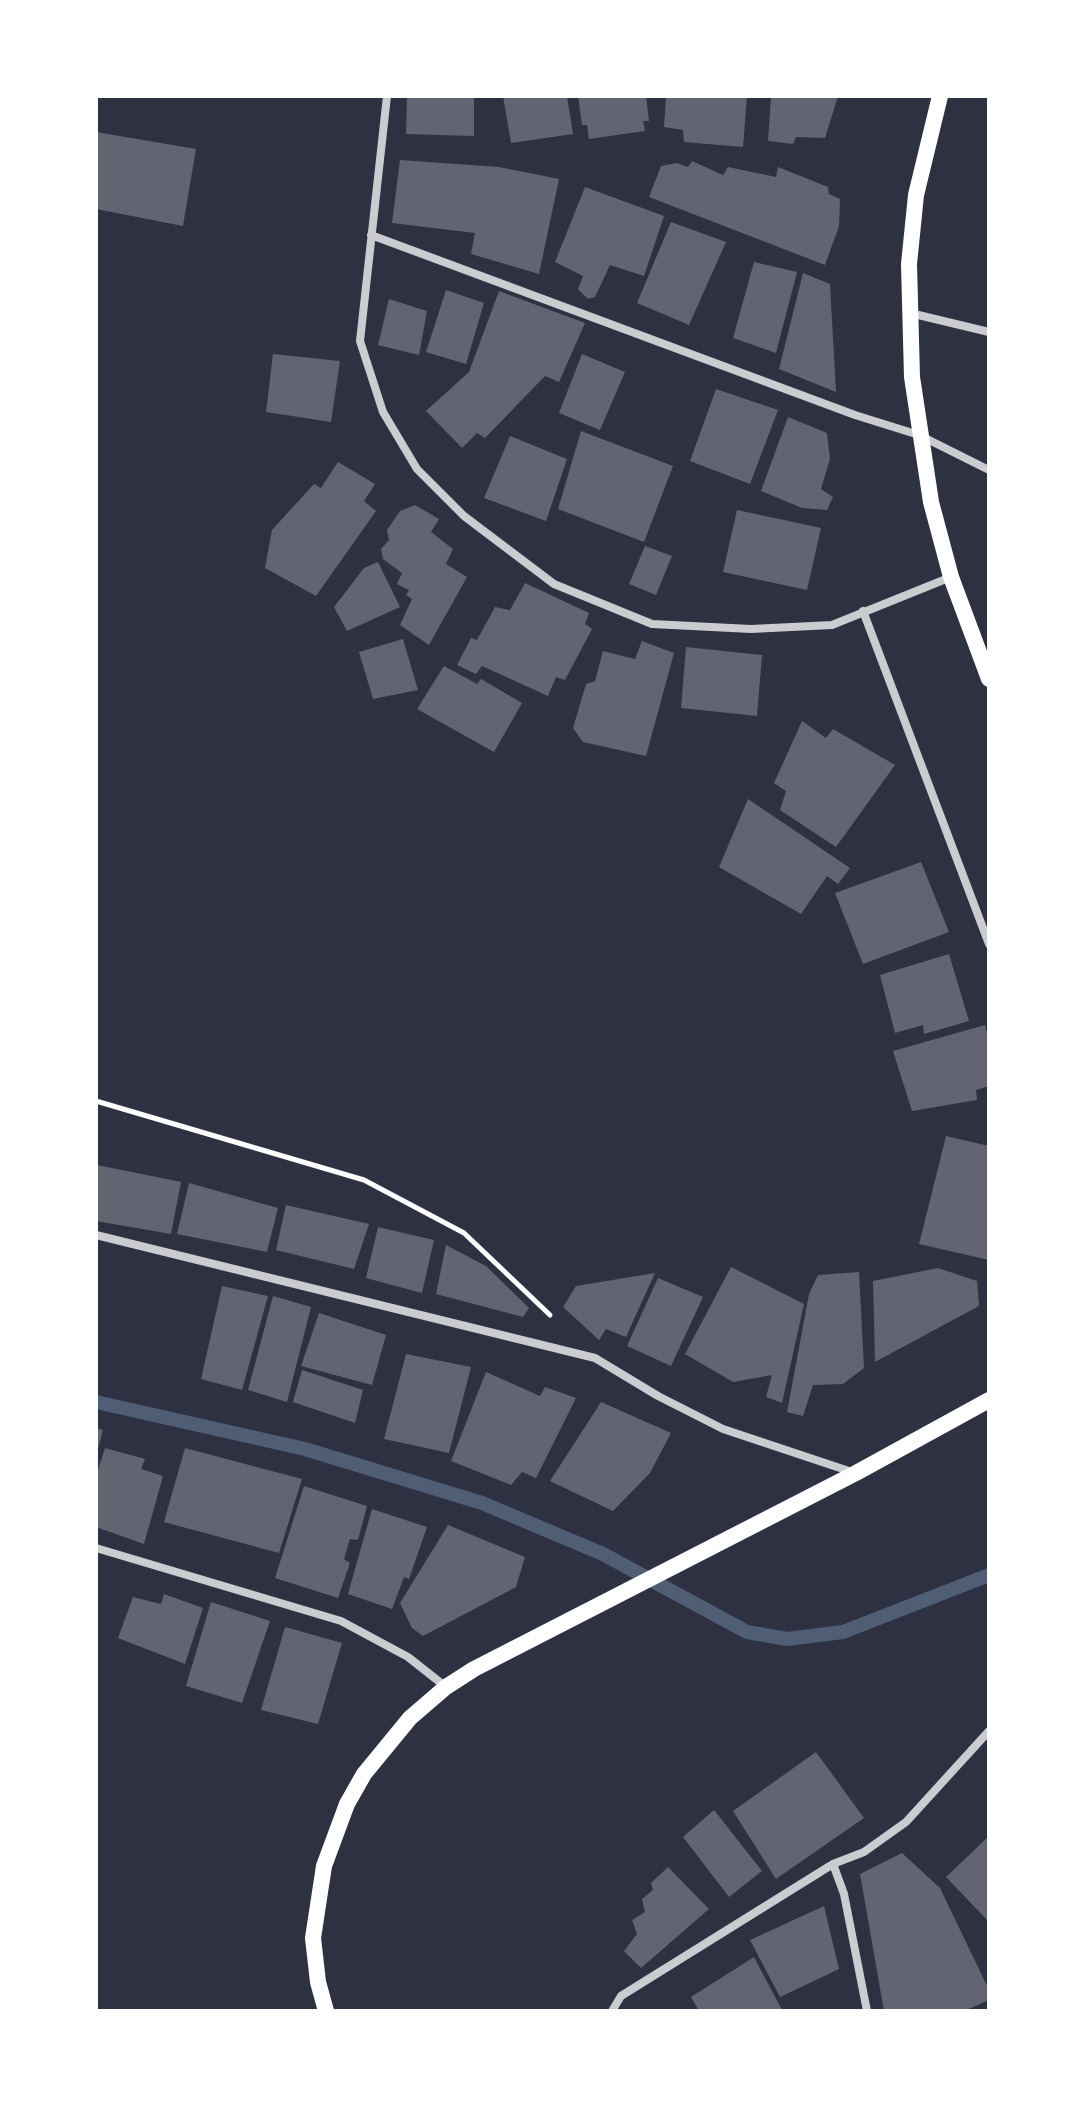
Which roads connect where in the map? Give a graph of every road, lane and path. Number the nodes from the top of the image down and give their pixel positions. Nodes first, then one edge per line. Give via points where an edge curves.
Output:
1 (387, 96) edge
2 (940, 96) edge
3 (371, 235) junction
4 (909, 313) junction
5 (989, 332) edge
6 (919, 435) junction
7 (989, 470) edge
8 (951, 577) junction
9 (863, 611) junction
10 (989, 679) edge
11 (989, 944) edge
12 (96, 1101) edge
13 (96, 1235) edge
14 (551, 1316) dead end
15 (989, 1400) edge
16 (856, 1473) junction
17 (96, 1548) edge
18 (446, 1687) junction
19 (989, 1731) edge
20 (833, 1864) junction
21 (326, 2011) edge
22 (612, 2011) edge
23 (867, 2011) edge

1 - 3 street
2 - 4 main road via 916,195
3 - 6 street
3 - 9 street via 360,341 383,412 417,469 464,516 554,584 652,624 751,629 832,625
4 - 5 street
4 - 6 main road
6 - 7 street
6 - 8 main road
8 - 9 street
8 - 10 main road
9 - 11 street
12 - 14 path via 364,1180 464,1233
13 - 16 street via 595,1358 723,1429
15 - 16 main road
16 - 18 main road
17 - 18 street via 341,1621 408,1657
18 - 21 main road via 384,1746 333,1836 316,1901 313,1938
19 - 20 street via 906,1822 864,1852
20 - 22 street via 621,1996
20 - 23 street

